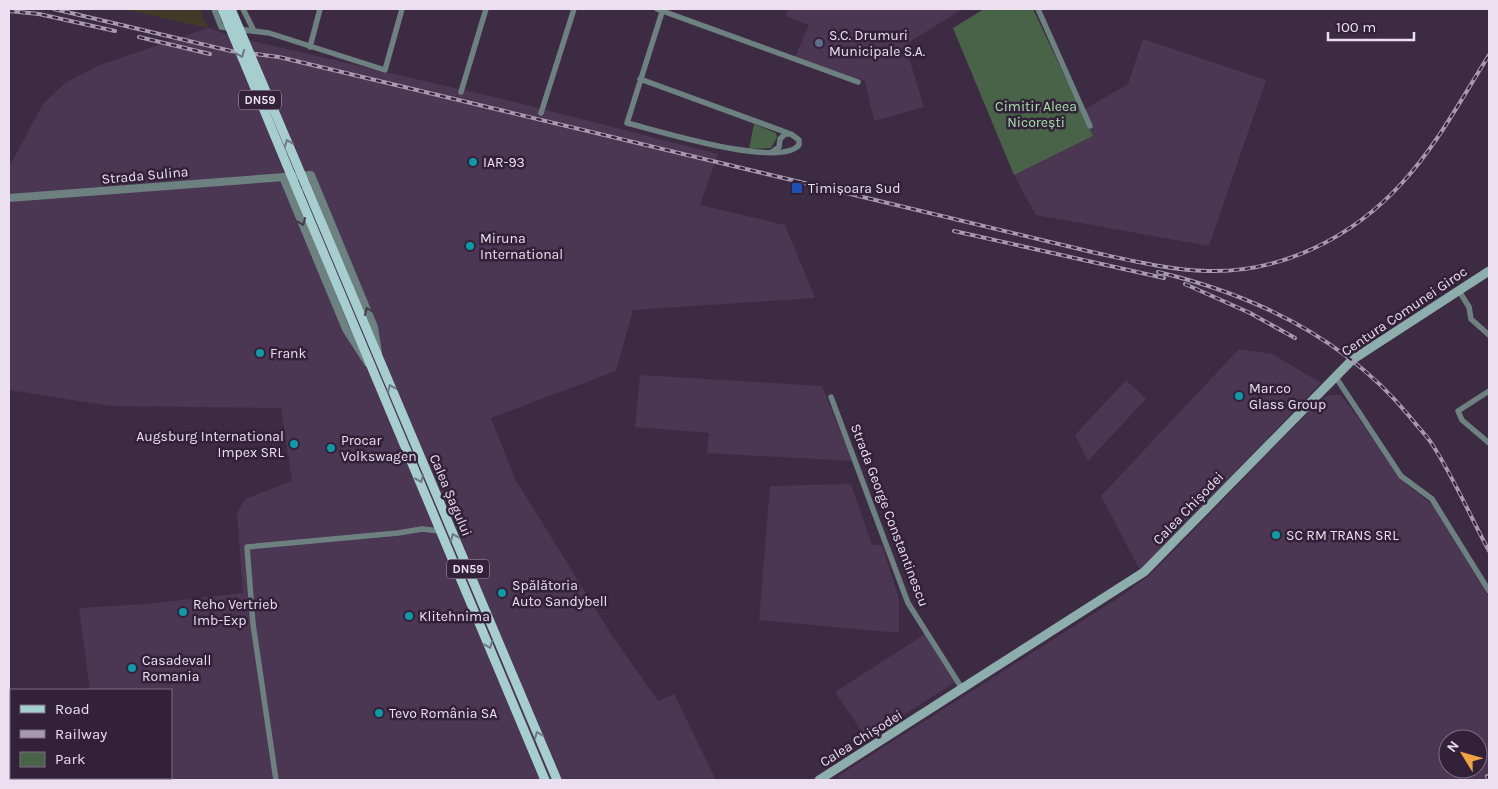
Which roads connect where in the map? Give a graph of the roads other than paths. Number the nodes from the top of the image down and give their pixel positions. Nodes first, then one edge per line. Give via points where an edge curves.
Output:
1 (214, 9) edge
2 (222, 9) edge
3 (231, 9) edge
4 (243, 9) edge
5 (320, 9) edge
6 (402, 9) edge
7 (486, 9) edge
8 (574, 9) edge
9 (661, 9) edge
10 (1038, 9) edge
11 (254, 30) junction
12 (310, 47) junction
13 (640, 79) junction
14 (858, 82) dead end
15 (461, 92) dead end
16 (541, 113) dead end
17 (1090, 126) dead end
18 (777, 130) junction
19 (790, 134) junction
20 (780, 141) junction
21 (788, 150) junction
22 (772, 152) junction
23 (311, 175) joint
24 (283, 177) junction
25 (302, 190) junction
26 (9, 198) edge
27 (1489, 271) edge
28 (1460, 291) junction
29 (1489, 336) edge
30 (378, 358) junction
31 (373, 369) junction
32 (1335, 376) junction
33 (1489, 391) edge
34 (831, 397) dead end
35 (1489, 443) edge
36 (435, 516) junction
37 (422, 529) junction
38 (442, 532) junction
39 (1489, 592) edge
40 (963, 690) junction
41 (276, 780) edge
42 (545, 780) edge
43 (557, 780) edge
44 (819, 780) edge

1 - 11 street via 221,27
2 -> 25 main road, Calea Șagului / DN59, bridge
25 -> 3 main road, Calea Șagului / DN59, bridge
4 - 11 street
5 - 12 street
6 - 12 street via 385,70
7 - 15 street
8 - 16 street
9 - 13 street
9 - 14 street
10 - 17 street
11 - 12 street
13 - 18 street
13 - 22 street via 627,123 742,152
18 - 19 street
18 - 20 street
19 - 20 street via 785,134
19 - 21 street via 797,137 799,143 796,148
20 - 21 street
20 - 22 street
21 - 22 street
23 - 24 street, Strada Sulina
30 -> 23 street, Calea Șagului via 374,327
24 - 26 street, Strada Sulina
24 -> 31 street, Calea Șagului via 346,328
25 - 30 main road, Calea Șagului / DN59
25 - 31 main road, Calea Șagului / DN59
27 - 28 main road, Centura Comunei Giroc
28 - 29 street via 1471,318
28 - 32 main road, Centura Comunei Giroc via 1362,352
43 -> 30 main road, Calea Șagului / DN59
31 -> 36 main road, Calea Șagului / DN59
32 - 39 street via 1401,476 1432,498
32 - 40 main road, Calea Chișodei via 1144,572
33 - 35 street via 1461,407 1458,415
34 - 40 street, Strada George Constantinescu via 908,603
36 - 37 street
36 - 38 main road, Calea Șagului / DN59
37 - 38 street
37 - 41 street via 247,547 253,624
38 -> 42 main road, Calea Șagului / DN59
40 - 44 main road, Calea Chișodei

